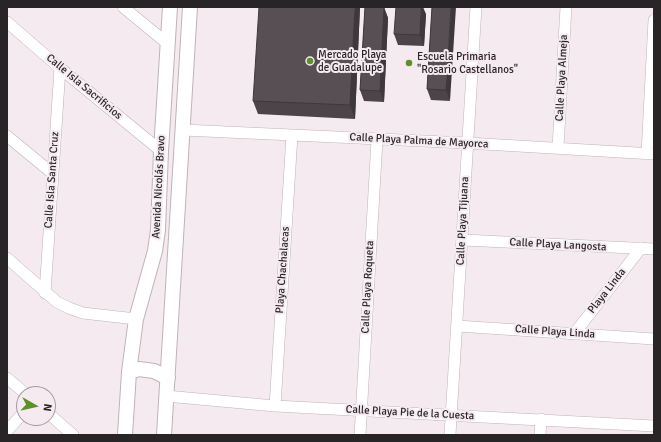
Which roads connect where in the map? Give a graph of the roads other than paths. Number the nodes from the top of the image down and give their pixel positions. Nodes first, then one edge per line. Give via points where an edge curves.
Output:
1 (123, 7) edge
2 (170, 7) edge
3 (190, 7) edge
4 (476, 7) edge
5 (566, 7) edge
6 (654, 20) edge
7 (7, 22) edge
8 (168, 44) junction
9 (60, 68) junction
10 (183, 130) junction
11 (292, 135) junction
12 (7, 136) edge
13 (377, 140) junction
14 (467, 143) junction
15 (558, 148) junction
16 (161, 151) junction
17 (650, 154) edge
18 (52, 173) junction
19 (463, 240) junction
20 (641, 248) junction
21 (654, 249) edge
22 (7, 258) edge
23 (45, 292) junction
24 (136, 319) junction
25 (457, 326) junction
26 (574, 334) junction
27 (654, 339) edge
28 (129, 372) junction
29 (7, 378) edge
30 (168, 378) junction
31 (16, 386) edge
32 (166, 396) junction
33 (275, 406) junction
34 (361, 410) junction
35 (452, 415) junction
36 (541, 419) junction
37 (56, 420) edge
38 (16, 421) edge
39 (654, 426) edge
40 (628, 430) edge
41 (7, 431) edge
42 (73, 435) edge
43 (126, 435) edge
44 (164, 435) edge
45 (360, 435) edge
46 (450, 435) edge
47 (540, 435) edge

1 - 8 street
2 - 8 street, Avenida Nicolás Bravo
3 - 10 street, Avenida Nicolás Bravo
4 - 14 street, Calle Playa Tijuana
5 - 15 street, Calle Playa Almeja
6 - 17 street
7 - 9 street, Calle Isla Sacrificios
8 - 16 street, Avenida Nicolás Bravo
9 - 16 street, Calle Isla Sacrificios
9 - 18 street, Calle Isla Santa Cruz
10 - 11 street, Calle Playa Palma de Mayorca
10 - 30 street, Avenida Nicolás Bravo
11 - 13 street, Calle Playa Palma de Mayorca
11 - 33 street, Playa Chachalacas
12 - 18 street
13 - 14 street, Calle Playa Palma de Mayorca
13 - 34 street, Calle Playa Roqueta
14 - 15 street, Calle Playa Palma de Mayorca
14 - 19 street, Calle Playa Tijuana
15 - 17 street, Calle Playa Palma de Mayorca
16 - 24 street, Avenida Nicolás Bravo via 155,251
18 - 23 street, Calle Isla Santa Cruz
19 - 20 street, Calle Playa Langosta
19 - 25 street, Calle Playa Tijuana
20 - 21 street, Calle Playa Langosta
20 - 26 street, Playa Linda
22 - 23 street
23 - 24 street via 57,302 83,313
24 - 28 street, Avenida Nicolás Bravo
25 - 26 street, Calle Playa Linda
25 - 35 street, Calle Playa Tijuana
26 - 27 street, Calle Playa Linda
28 - 30 street via 140,369 154,371
28 - 43 street, Avenida Nicolás Bravo
29 - 31 street
30 - 32 street, Avenida Nicolás Bravo
32 - 33 street, Calle Playa Pie de la Cuesta
32 - 44 street, Avenida Nicolás Bravo
33 - 34 street, Calle Playa Pie de la Cuesta
34 - 35 street, Calle Playa Pie de la Cuesta
34 - 45 street, Calle Playa Roqueta
35 - 36 street, Calle Playa Pie de la Cuesta
35 - 46 street, Calle Playa Tijuana
36 - 40 street, Calle Playa Pie de la Cuesta
36 - 47 street
37 - 42 street
38 - 41 street
39 - 40 street, Calle Playa Pie de la Cuesta

